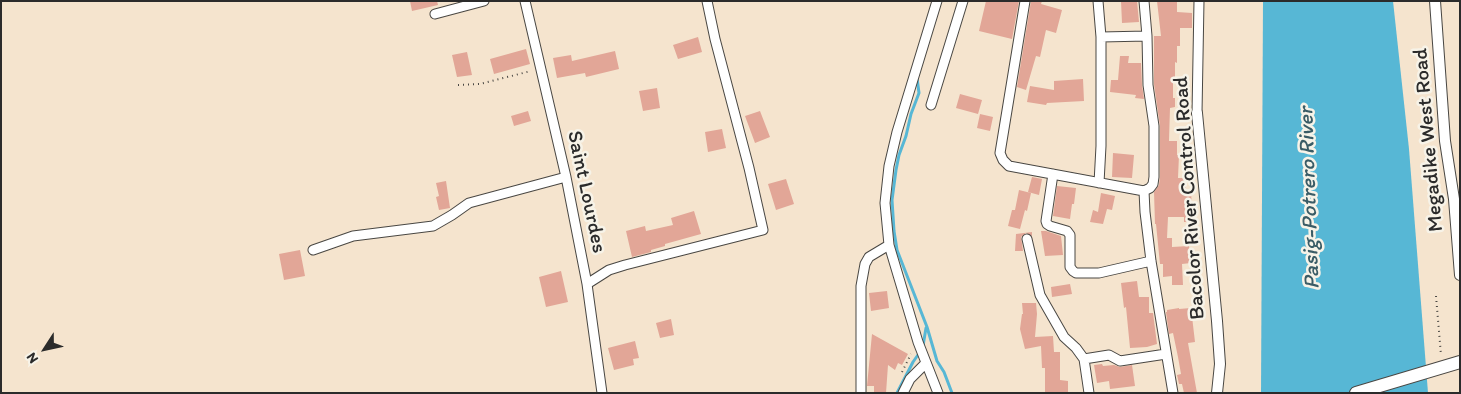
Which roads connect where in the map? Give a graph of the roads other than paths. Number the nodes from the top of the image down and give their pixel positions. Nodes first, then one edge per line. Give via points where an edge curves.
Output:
1 (484, 1) edge
2 (525, 1) edge
3 (707, 1) edge
4 (937, 1) edge
5 (963, 1) edge
6 (1025, 1) edge
7 (1098, 1) edge
8 (1144, 1) edge
9 (1199, 1) edge
10 (1435, 1) edge
11 (436, 14) dead end
12 (1147, 36) junction
13 (1100, 37) junction
14 (932, 105) dead end
15 (1198, 112) joint
16 (1053, 174) junction
17 (566, 177) junction
18 (1099, 183) junction
19 (1144, 191) junction
20 (1027, 239) dead end
21 (888, 245) junction
22 (313, 250) dead end
23 (1151, 261) junction
24 (1460, 275) edge
25 (587, 284) junction
26 (1166, 354) junction
27 (924, 359) junction
28 (1084, 359) junction
29 (1460, 362) edge
30 (602, 393) edge
31 (861, 393) edge
32 (904, 393) edge
33 (938, 393) edge
34 (1089, 393) edge
35 (1173, 393) edge
36 (1217, 393) edge
37 (1356, 393) edge

1 - 11 street
2 - 17 street, Saint Lourdes
3 - 25 street via 763,230 625,265 609,270
4 - 21 street via 889,166 885,203
5 - 14 street
6 - 16 street via 1000,153 1009,166
7 - 13 street
8 - 12 street
9 - 15 street, Bacolor River Control Road
10 - 24 street, Megadike West Road via 1445,141
12 - 13 street
12 - 19 street via 1148,85 1154,126 1154,177 1153,184
13 - 18 street
15 - 36 street, Bacolor River Control Road via 1220,364
16 - 18 street
16 - 23 street via 1046,221 1070,235 1072,271 1076,274 1099,274
17 - 22 street via 469,203 434,226 353,236
17 - 25 street, Saint Lourdes
18 - 19 street
19 - 23 street
20 - 28 street via 1040,295 1064,338
21 - 27 street
21 - 31 street via 865,264 861,286
23 - 26 street
25 - 30 street, Saint Lourdes
26 - 28 street via 1120,361 1109,355
26 - 35 street
27 - 32 street
27 - 33 street
28 - 34 street
29 - 37 main road

